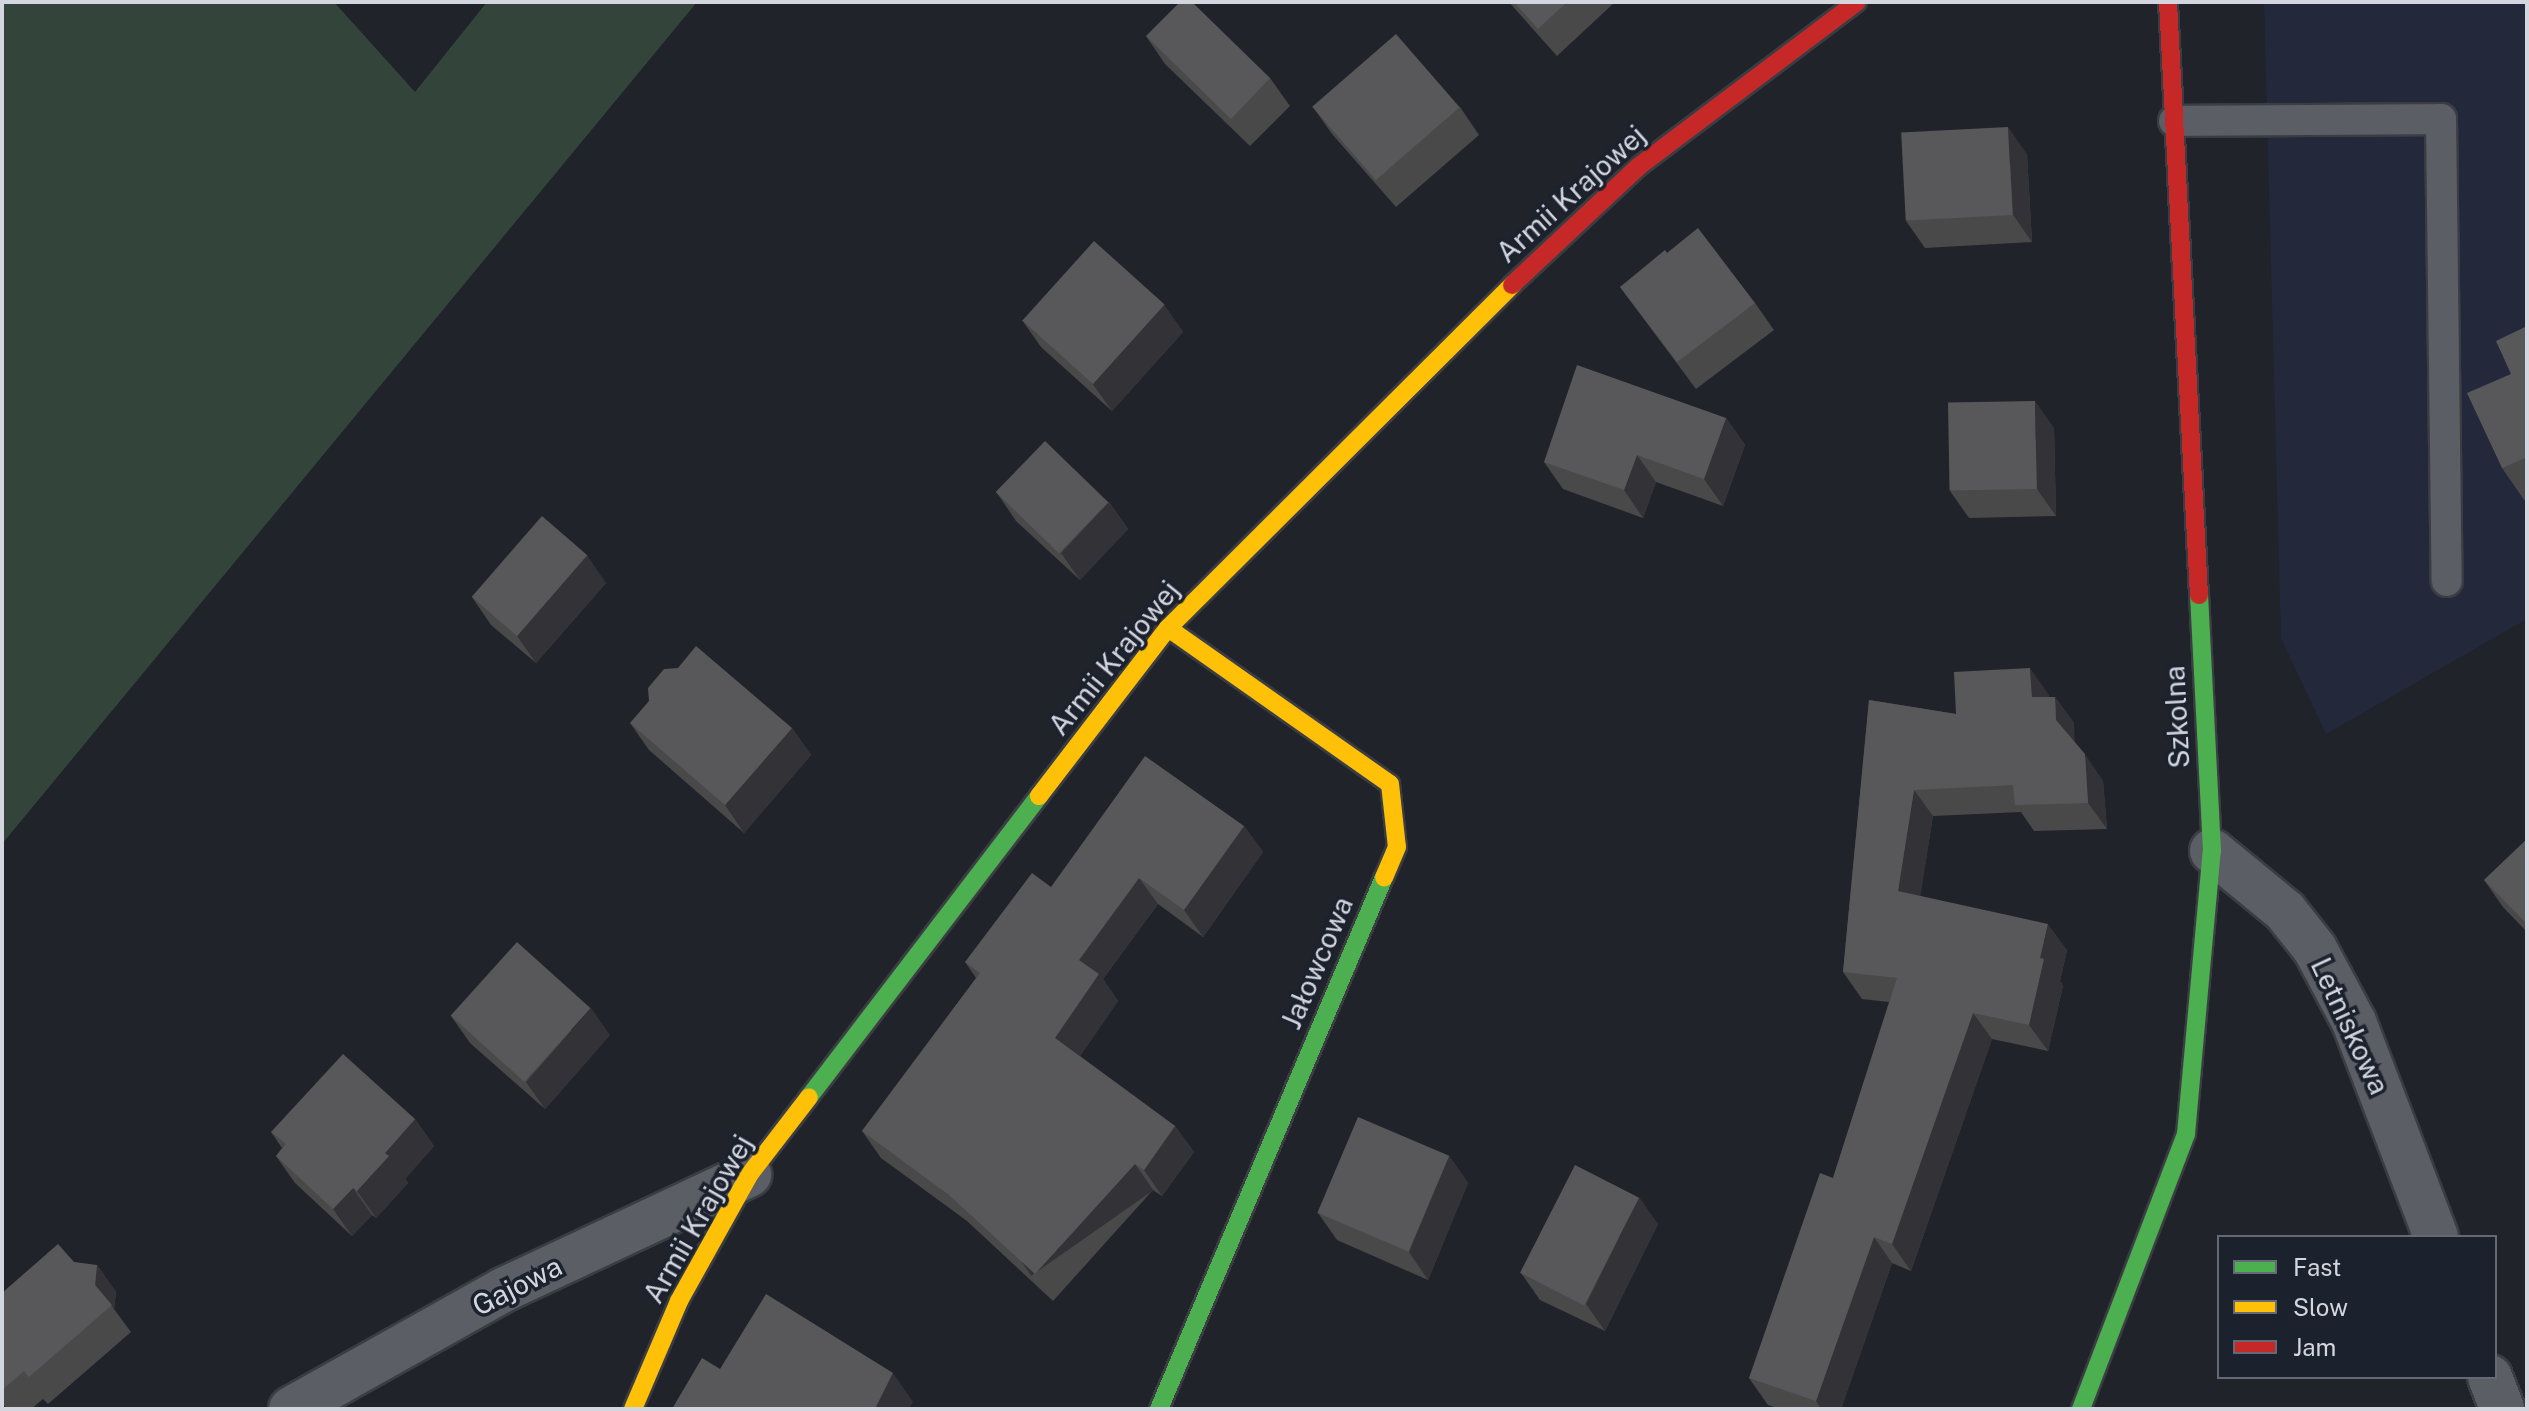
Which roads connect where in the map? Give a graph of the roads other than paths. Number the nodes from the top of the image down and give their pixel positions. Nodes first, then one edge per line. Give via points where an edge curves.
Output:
1 (1857, 2) edge
2 (2168, 2) edge
3 (2174, 121) junction
4 (2447, 581) dead end
5 (1168, 628) junction
6 (2212, 851) junction
7 (749, 1175) junction
8 (2435, 1235) edge
9 (2491, 1379) edge
10 (291, 1409) edge
11 (633, 1409) edge
12 (1159, 1409) edge
13 (2081, 1409) edge
14 (2502, 1409) edge

1 - 5 street, Armii Krajowej via 1638,167 1484,311
2 - 3 street, Szkolna
3 - 4 lane via 2441,119
3 - 6 street, Szkolna
5 - 7 street, Armii Krajowej
5 - 12 street, Jałowcowa via 1390,784 1397,847
6 - 8 street, Letniskowa via 2285,911 2315,949 2354,1022
6 - 13 street, Szkolna via 2186,1134
7 - 10 street, Gajowa via 503,1290
7 - 11 street, Armii Krajowej via 679,1301
9 - 14 street

